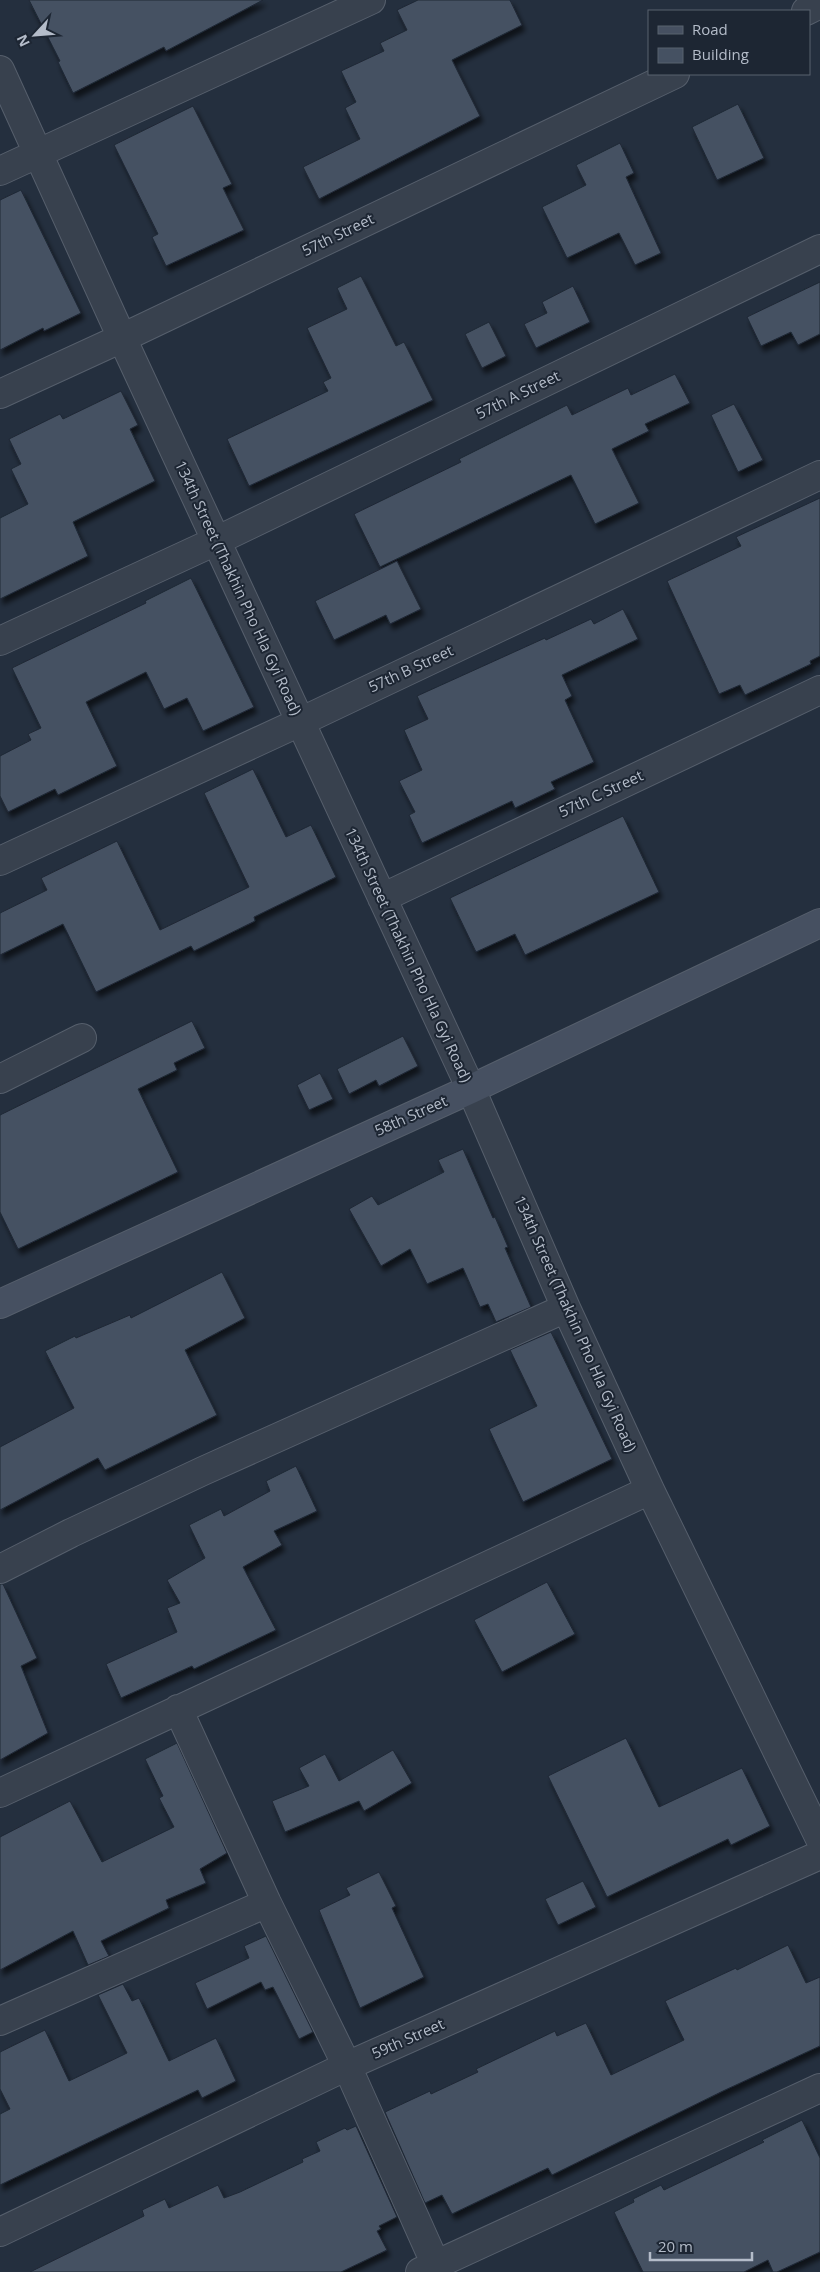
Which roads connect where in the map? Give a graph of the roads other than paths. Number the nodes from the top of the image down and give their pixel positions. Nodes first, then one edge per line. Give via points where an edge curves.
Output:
1 (371, 0) edge
2 (820, 4) edge
3 (808, 10) edge
4 (0, 70) edge
5 (673, 75) edge
6 (39, 154) junction
7 (0, 171) edge
8 (820, 249) edge
9 (122, 338) junction
10 (0, 394) edge
11 (820, 475) edge
12 (216, 541) junction
13 (0, 641) edge
14 (820, 690) edge
15 (300, 722) junction
16 (0, 861) edge
17 (382, 898) junction
18 (820, 923) edge
19 (82, 1038) dead end
20 (0, 1079) edge
21 (471, 1090) junction
22 (0, 1304) edge
23 (566, 1308) junction
24 (650, 1490) junction
25 (0, 1569) edge
26 (178, 1709) junction
27 (0, 1793) edge
28 (820, 1839) edge
29 (820, 1855) edge
30 (267, 1903) junction
31 (0, 2021) edge
32 (347, 2066) junction
33 (820, 2088) edge
34 (0, 2232) edge
35 (431, 2270) edge

1 - 6 street
2 - 3 street
4 - 6 street, 134th Street (Thakhin Pho Hla Gyi Road)
5 - 9 street, 57th Street
6 - 7 street
6 - 9 street, 134th Street (Thakhin Pho Hla Gyi Road)
8 - 12 street, 57th A Street
9 - 10 street, 57th Street
9 - 12 street, 134th Street (Thakhin Pho Hla Gyi Road)
11 - 15 street, 57th B Street
12 - 13 street, 57th A Street
12 - 15 street, 134th Street (Thakhin Pho Hla Gyi Road)
14 - 17 street, 57th C Street
15 - 16 street, 57th B Street
15 - 17 street, 134th Street (Thakhin Pho Hla Gyi Road)
17 - 21 street, 134th Street (Thakhin Pho Hla Gyi Road)
18 - 21 main road, 58th Street
19 - 20 street
21 - 22 main road, 58th Street
21 - 23 street, 134th Street (Thakhin Pho Hla Gyi Road)
23 - 24 street, 134th Street (Thakhin Pho Hla Gyi Road)
23 - 25 street via 203,1471
24 - 26 street
24 - 28 street, 134th Street (Thakhin Pho Hla Gyi Road)
26 - 27 street
26 - 30 street
29 - 32 street, 59th Street
30 - 31 street
30 - 32 street
32 - 34 street, 59th Street
32 - 35 street
33 - 35 street

